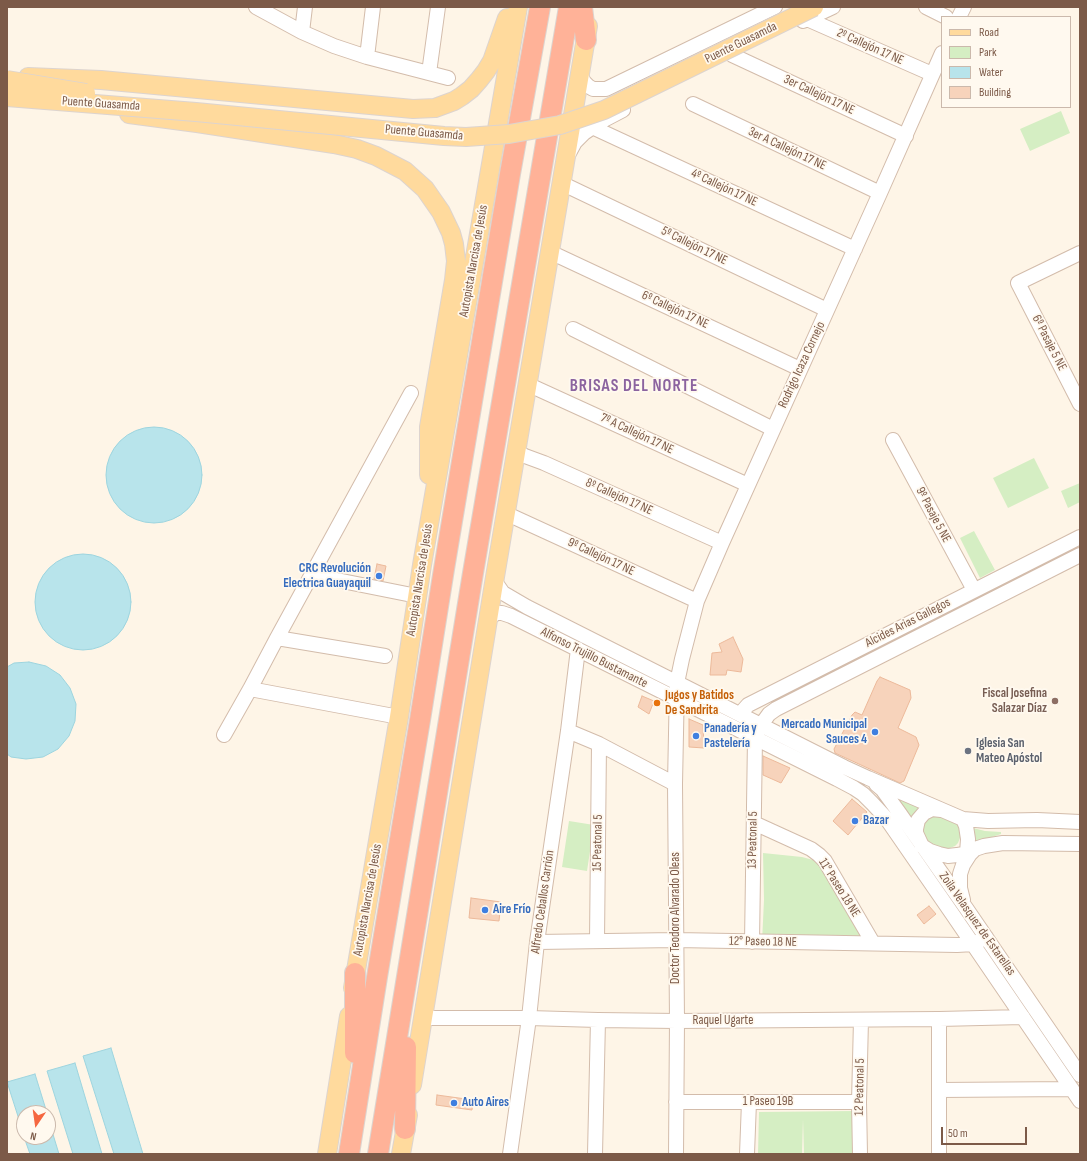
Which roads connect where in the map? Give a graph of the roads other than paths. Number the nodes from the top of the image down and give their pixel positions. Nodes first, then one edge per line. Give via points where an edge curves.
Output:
1 (256, 7) edge
2 (305, 7) edge
3 (373, 7) edge
4 (438, 7) edge
5 (511, 7) edge
6 (518, 7) edge
7 (540, 7) edge
8 (570, 7) edge
9 (582, 7) edge
10 (591, 7) edge
11 (775, 7) edge
12 (833, 7) edge
13 (926, 7) edge
14 (964, 7) edge
15 (805, 11) edge
16 (944, 16) edge
17 (960, 16) edge
18 (302, 32) junction
19 (586, 40) junction
20 (732, 54) junction
21 (941, 55) edge
22 (367, 56) junction
23 (429, 73) junction
24 (580, 74) junction
25 (932, 74) junction
26 (7, 77) edge
27 (448, 78) dead end
28 (7, 80) edge
29 (7, 98) edge
30 (693, 104) dead end
31 (592, 127) junction
32 (906, 136) junction
33 (565, 161) junction
34 (561, 182) junction
35 (880, 193) junction
36 (855, 249) junction
37 (550, 252) junction
38 (1080, 253) edge
39 (827, 310) junction
40 (573, 329) dead end
41 (800, 369) junction
42 (527, 384) junction
43 (411, 393) dead end
44 (1080, 404) edge
45 (773, 429) junction
46 (893, 440) dead end
47 (516, 451) junction
48 (748, 485) junction
49 (505, 513) junction
50 (430, 522) junction
51 (1080, 537) edge
52 (722, 543) junction
53 (1080, 555) edge
54 (312, 575) junction
55 (494, 577) junction
56 (974, 590) junction
57 (417, 596) junction
58 (697, 601) junction
59 (488, 620) junction
60 (277, 638) junction
61 (578, 649) junction
62 (385, 656) dead end
63 (677, 683) junction
64 (250, 689) junction
65 (676, 700) junction
66 (740, 714) junction
67 (399, 717) junction
68 (762, 725) junction
69 (568, 731) junction
70 (224, 735) dead end
71 (755, 738) junction
72 (599, 744) junction
73 (868, 778) junction
74 (675, 784) junction
75 (941, 810) junction
76 (886, 818) joint
77 (963, 819) junction
78 (1080, 822) edge
79 (754, 823) junction
80 (1080, 844) edge
81 (922, 846) junction
82 (968, 856) junction
83 (966, 908) junction
84 (986, 937) junction
85 (676, 940) junction
86 (597, 941) junction
87 (537, 942) junction
88 (752, 942) junction
89 (873, 944) junction
90 (974, 944) junction
91 (355, 973) junction
92 (406, 981) junction
93 (1023, 1017) junction
94 (422, 1018) junction
95 (529, 1018) junction
96 (939, 1019) junction
97 (598, 1020) junction
98 (861, 1020) junction
99 (677, 1021) junction
100 (1080, 1075) edge
101 (1072, 1089) junction
102 (939, 1090) junction
103 (1080, 1101) edge
104 (676, 1102) junction
105 (749, 1102) junction
106 (859, 1102) junction
107 (355, 1121) junction
108 (405, 1129) junction
109 (327, 1154) edge
110 (349, 1154) edge
111 (378, 1154) edge
112 (401, 1154) edge
113 (510, 1154) edge
114 (595, 1154) edge
115 (676, 1154) edge
116 (747, 1154) edge
117 (860, 1154) edge
118 (938, 1154) edge

1 - 18 street
2 - 18 street
3 - 22 street
4 - 23 street
5 - 26 main road via 486,71 462,96 435,108 413,109 101,80
6 - 50 main road, Autopista Narcisa de Jesús
7 - 107 highway, Autopista Narcisa de Jesús via 444,569
8 - 92 highway via 475,558
9 - 19 highway
10 - 19 main road
11 - 24 street via 606,89 593,89 584,82
12 - 15 street
13 - 16 street
14 - 17 street
15 - 20 street
15 - 25 street, 2º Callejón 17 NE
15 - 28 main road, Puente Guasamda, bridge via 596,105 557,118 507,127 460,130 100,95
15 - 29 main road, Puente Guasamda, bridge via 604,110 560,125 509,134 444,136 196,112
18 - 22 street via 334,46
19 - 24 main road
20 - 31 street
20 - 32 street, 3er Callejón 17 NE
21 - 25 street, Rodrigo Icaza Cornejo
22 - 23 street
23 - 27 street
24 - 33 main road
25 - 32 street, Rodrigo Icaza Cornejo
29 - 50 main road, bridge via 189,122 357,149 405,171 425,190 441,212 451,233 456,261 429,428
30 - 35 street, 3er A Callejón 17 NE
31 - 33 street via 575,142
31 - 36 street, 4º Callejón 17 NE
32 - 35 street, Rodrigo Icaza Cornejo
33 - 34 main road
34 - 37 main road
34 - 39 street, 5º Callejón 17 NE
35 - 36 street, Rodrigo Icaza Cornejo
36 - 39 street, Rodrigo Icaza Cornejo
37 - 41 street, 6º Callejón 17 NE
37 - 42 main road
38 - 44 street, 6º Pasaje 5 NE via 1018,283
39 - 41 street, Rodrigo Icaza Cornejo
40 - 45 street
41 - 45 street, Rodrigo Icaza Cornejo
42 - 47 main road
42 - 48 street, 7º A Callejón 17 NE
43 - 54 street
45 - 48 street, Rodrigo Icaza Cornejo
46 - 56 street, 9º Pasaje 5 NE
47 - 49 main road
47 - 52 street, 8º Callejón 17 NE
48 - 52 street, Rodrigo Icaza Cornejo
49 - 55 main road
49 - 58 street, 9º Callejón 17 NE
50 - 57 main road, Autopista Narcisa de Jesús
51 - 56 street, Alcides Arias Gallegos
52 - 58 street, Rodrigo Icaza Cornejo
53 - 68 street, Alcides Arias Gallegos via 772,711
54 - 57 street
54 - 60 street
55 - 59 main road
55 - 63 street, Alfonso Trujillo Bustamante via 503,593 527,607
56 - 66 street, Alcides Arias Gallegos via 748,705
57 - 67 main road, Autopista Narcisa de Jesús
58 - 63 street, Rodrigo Icaza Cornejo
59 - 61 street, Alfonso Trujillo Bustamante via 493,615 502,613
59 - 94 main road
60 - 62 street
60 - 64 street
61 - 65 street, Alfonso Trujillo Bustamante
61 - 69 street, Alfredo Ceballos Carrión
63 - 65 street, Doctor Teodoro Alvarado Oleas
63 - 66 street, Alfonso Trujillo Bustamante
64 - 67 street
64 - 70 street
65 - 71 street, Alfonso Trujillo Bustamante
65 - 74 street, Doctor Teodoro Alvarado Oleas
66 - 68 street, Alfonso Trujillo Bustamante
67 - 91 main road, Autopista Narcisa de Jesús
68 - 71 street, Alcides Arias Gallegos
68 - 73 street, Alfonso Trujillo Bustamante
69 - 72 street
69 - 87 street, Alfredo Ceballos Carrión
71 - 76 street, Alfonso Trujillo Bustamante via 854,788
71 - 79 street, 13 Peatonal 5
72 - 74 street
72 - 86 street, 15 Peatonal 5
73 - 75 street
73 - 81 street, Zoila Velasquez de Estarellas via 882,789
74 - 85 street, Doctor Teodoro Alvarado Oleas
75 - 77 street
75 - 81 street via 932,809 918,820 916,833
76 - 90 street, Zoila Velasquez de Estarellas
77 - 78 street
77 - 82 street via 968,839
79 - 88 street, 13 Peatonal 5
79 - 89 street, 11° Paseo 18 NE via 812,849 819,855
80 - 82 street via 990,844
81 - 82 street via 939,854
81 - 83 street, Zoila Velasquez de Estarellas
82 - 83 street via 960,874 960,888
83 - 84 street, Zoila Velasquez de Estarellas
84 - 90 street
84 - 100 street, Zoila Velasquez de Estarellas
85 - 86 street, 12° Paseo 18 NE
85 - 88 street, 12° Paseo 18 NE
85 - 99 street, Doctor Teodoro Alvarado Oleas
86 - 87 street, 12° Paseo 18 NE
87 - 95 street, Alfredo Ceballos Carrión
88 - 89 street, 12° Paseo 18 NE
89 - 90 street, 12° Paseo 18 NE
90 - 93 street, Zoila Velasquez de Estarellas
91 - 107 highway
91 - 109 main road, Autopista Narcisa de Jesús
92 - 108 highway
92 - 111 highway
93 - 96 street, Raquel Ugarte
93 - 101 street, Zoila Velasquez de Estarellas
94 - 95 street, Raquel Ugarte
94 - 108 main road
95 - 97 street, Raquel Ugarte
95 - 113 street, Alfredo Ceballos Carrión
96 - 98 street, Raquel Ugarte
96 - 102 street
97 - 99 street, Raquel Ugarte
97 - 114 street
98 - 99 street, Raquel Ugarte
98 - 106 street, 12 Peatonal 5
99 - 104 street, Doctor Teodoro Alvarado Oleas
101 - 102 street
101 - 103 street, Zoila Velasquez de Estarellas
102 - 118 street
104 - 105 street, 1 Paseo 19B
104 - 115 street, Doctor Teodoro Alvarado Oleas
105 - 106 street, 1 Paseo 19B
105 - 116 street
106 - 117 street, 12 Peatonal 5
107 - 110 highway, Autopista Narcisa de Jesús
108 - 112 main road

